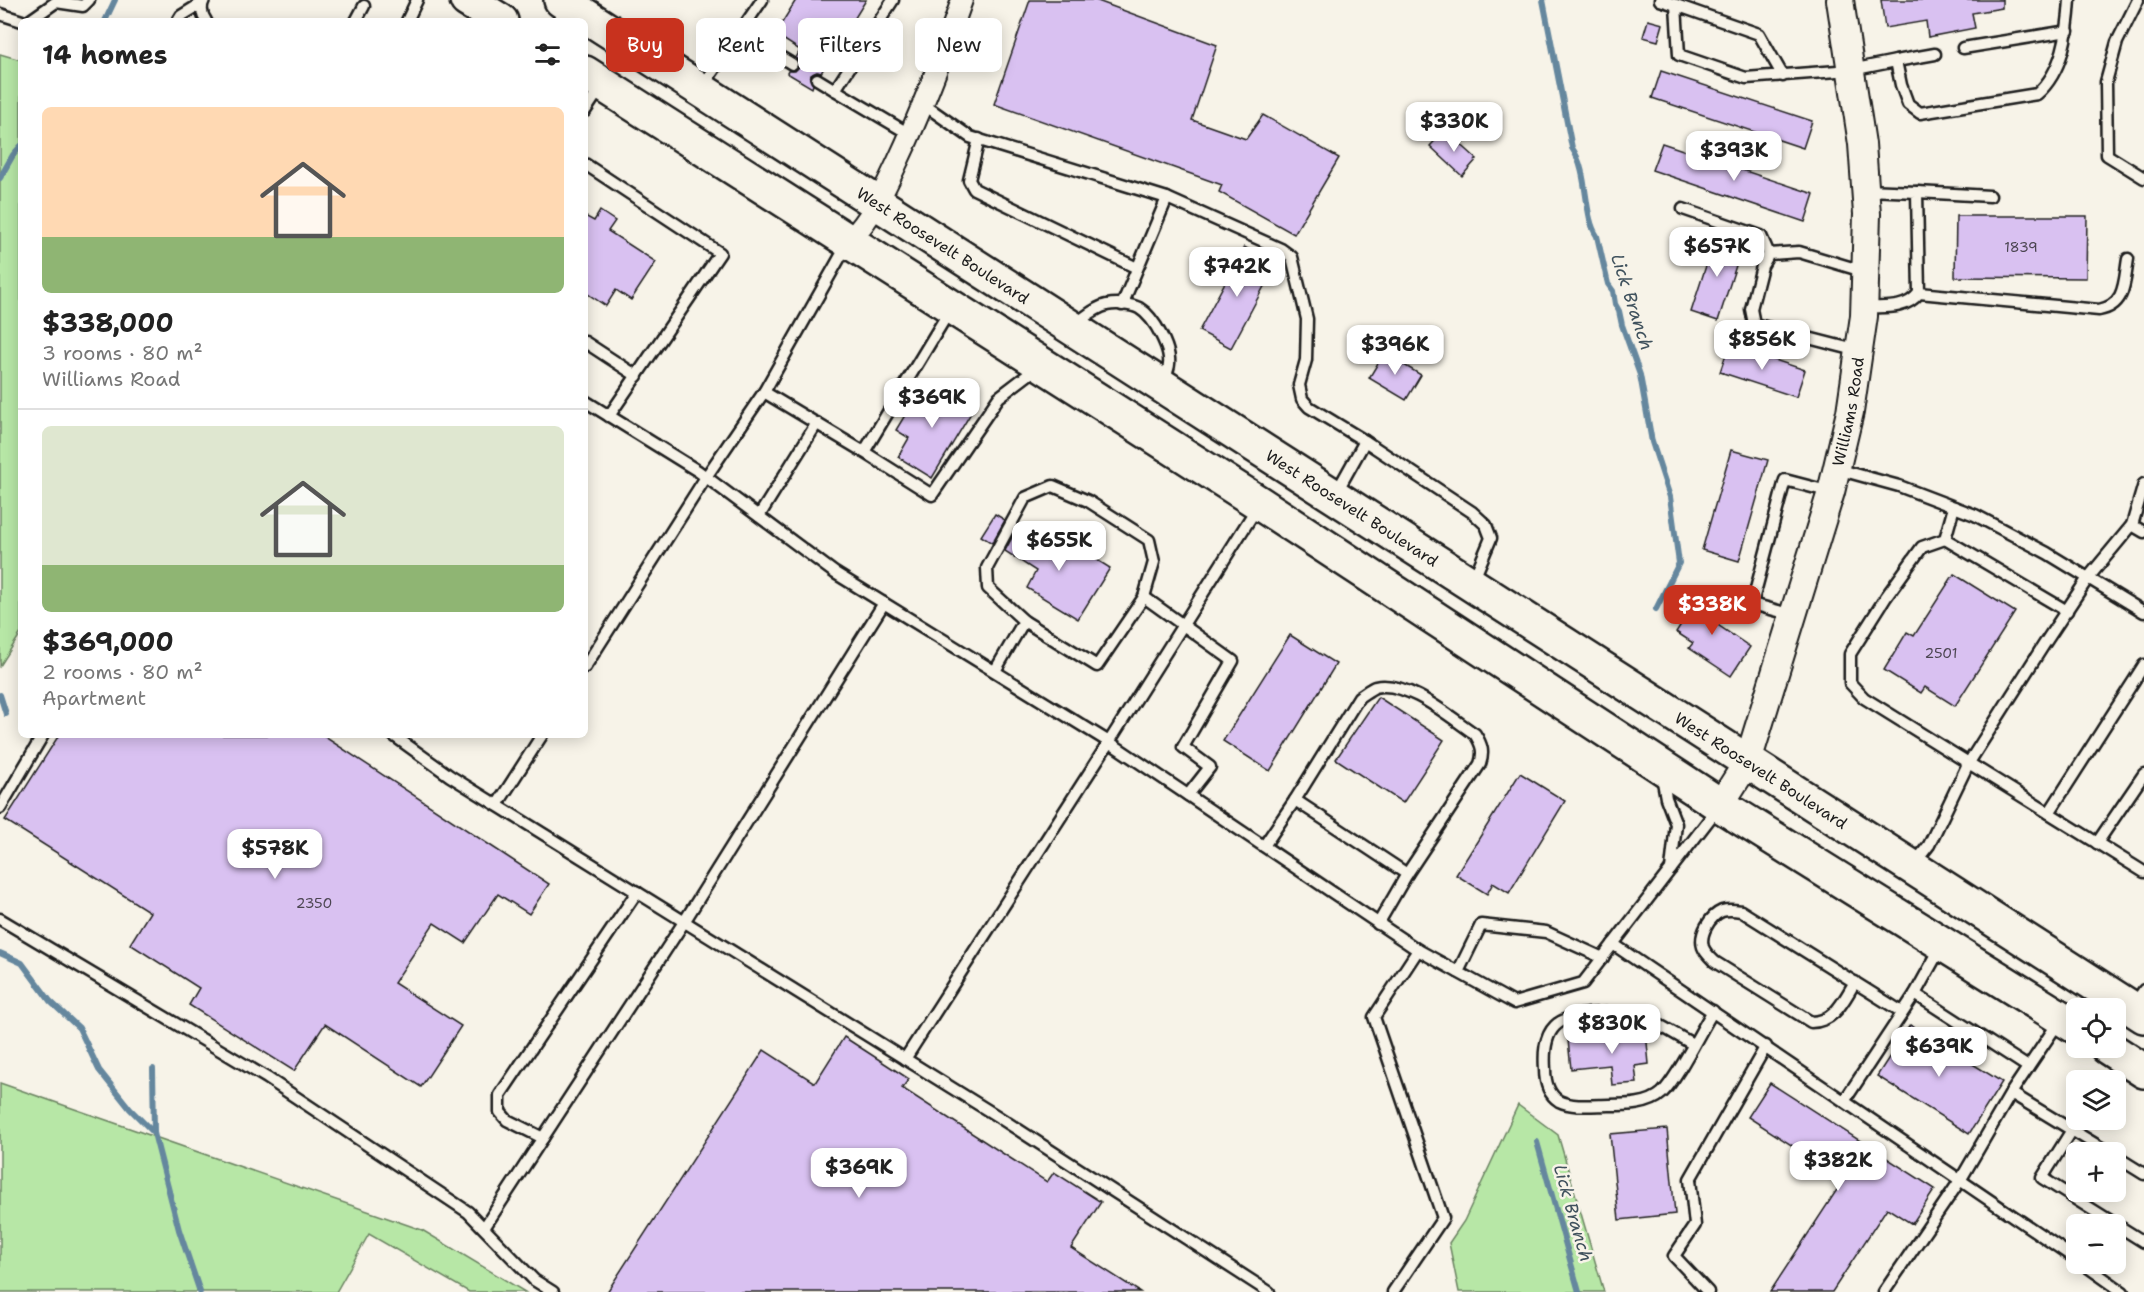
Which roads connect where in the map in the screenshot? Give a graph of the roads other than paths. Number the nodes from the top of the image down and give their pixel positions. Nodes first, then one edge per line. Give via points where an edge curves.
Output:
1 (89, 0) edge
2 (417, 0) edge
3 (467, 0) edge
4 (762, 0) edge
5 (893, 0) edge
6 (962, 0) edge
7 (1660, 0) edge
8 (1840, 0) edge
9 (2070, 0) edge
10 (2138, 0) edge
11 (203, 2) edge
12 (575, 4) edge
13 (1676, 5) junction
14 (364, 6) dead end
15 (0, 14) edge
16 (33, 18) edge
17 (180, 18) edge
18 (204, 18) edge
19 (358, 18) edge
20 (408, 18) edge
21 (496, 18) edge
22 (750, 18) edge
23 (18, 20) edge
24 (2068, 31) junction
25 (1963, 48) dead end
26 (1935, 54) dead end
27 (786, 60) edge
28 (1896, 62) junction
29 (792, 64) dead end
30 (1851, 70) junction
31 (712, 72) edge
32 (1783, 76) junction
33 (594, 79) edge
34 (817, 79) dead end
35 (700, 90) junction
36 (835, 90) junction
37 (588, 100) edge
38 (923, 104) junction
39 (911, 135) junction
40 (979, 139) junction
41 (588, 166) edge
42 (2144, 178) edge
43 (1865, 190) junction
44 (1917, 192) junction
45 (1990, 196) dead end
46 (1167, 198) junction
47 (878, 204) junction
48 (1683, 209) dead end
49 (849, 241) junction
50 (1769, 254) junction
51 (2128, 259) dead end
52 (1137, 268) junction
53 (1866, 272) junction
54 (1919, 293) junction
55 (1122, 305) junction
56 (952, 307) junction
57 (1864, 307) junction
58 (1070, 327) junction
59 (588, 344) edge
60 (1859, 351) junction
61 (1042, 364) junction
62 (637, 376) junction
63 (1160, 385) junction
64 (764, 392) junction
65 (588, 403) edge
66 (609, 416) junction
67 (817, 423) junction
68 (1365, 441) junction
69 (864, 452) junction
70 (706, 477) junction
71 (1834, 480) junction
72 (2144, 484) edge
73 (1334, 495) junction
74 (1259, 503) junction
75 (1954, 507) junction
76 (759, 516) junction
77 (2132, 525) junction
78 (2144, 532) edge
79 (1945, 539) junction
80 (2088, 578) junction
81 (1472, 584) junction
82 (1144, 597) junction
83 (884, 603) junction
84 (2067, 611) junction
85 (2144, 612) edge
86 (1793, 615) junction
87 (1024, 621) junction
88 (1183, 624) junction
89 (588, 662) edge
90 (2144, 665) edge
91 (995, 671) junction
92 (41, 738) edge
93 (397, 738) edge
94 (540, 738) edge
95 (1109, 742) junction
96 (1748, 761) junction
97 (1968, 764) junction
98 (1661, 766) junction
99 (2144, 774) edge
100 (1188, 795) junction
101 (1295, 800) junction
102 (497, 805) junction
103 (1720, 805) junction
104 (0, 808) edge
105 (2049, 813) junction
106 (2097, 843) junction
107 (1264, 846) junction
108 (1912, 867) junction
109 (1671, 869) junction
110 (2144, 872) edge
111 (1407, 874) junction
112 (637, 892) junction
113 (0, 919) edge
114 (684, 922) junction
115 (1378, 924) junction
116 (1614, 944) junction
117 (1943, 944) junction
118 (1418, 950) junction
119 (1603, 958) junction
120 (1458, 972) junction
121 (1855, 982) junction
122 (1915, 994) junction
123 (1713, 1011) junction
124 (2134, 1011) edge
125 (1902, 1012) junction
126 (2066, 1016) edge
127 (2066, 1025) edge
128 (1693, 1044) junction
129 (1766, 1046) junction
130 (2144, 1048) edge
131 (2124, 1058) edge
132 (905, 1059) junction
133 (2028, 1067) junction
134 (2144, 1071) edge
135 (2012, 1093) junction
136 (1845, 1100) junction
137 (2066, 1126) edge
138 (2072, 1130) joint
139 (543, 1138) junction
140 (2092, 1142) edge
141 (2126, 1163) edge
142 (2144, 1174) edge
143 (1961, 1179) junction
144 (484, 1228) junction
145 (2144, 1242) edge
146 (2066, 1252) edge
147 (2098, 1274) edge
148 (553, 1292) edge
149 (1269, 1292) edge
150 (1394, 1292) edge
151 (1708, 1292) edge
152 (1884, 1292) edge
153 (2123, 1292) edge

1 - 16 lane via 83,6 56,2
2 - 20 lane
3 - 21 highway
4 - 22 lane
5 - 36 lane
6 - 38 street
7 - 13 lane
8 - 30 street, Williams Road
9 - 24 lane
10 - 42 lane via 2117,42 2106,82 2107,155
11 - 17 lane
11 - 18 lane
12 - 35 highway, West Roosevelt Boulevard
13 - 32 lane via 1759,34
13 - 32 lane via 1679,55 1746,78
14 - 19 lane
15 - 23 lane
24 - 25 lane
24 - 28 lane via 2047,84 2037,94 1920,113 1908,104
26 - 28 lane
27 - 29 lane
28 - 30 lane
30 - 32 lane
30 - 43 street, Williams Road
31 - 35 lane
33 - 37 lane
33 - 49 highway
34 - 36 lane
35 - 47 highway, West Roosevelt Boulevard
36 - 39 lane
38 - 39 street
38 - 40 lane
39 - 47 street
40 - 46 lane
40 - 52 lane via 969,180 974,189
41 - 62 lane via 720,253
43 - 44 lane
43 - 53 street, Williams Road
44 - 45 lane
44 - 54 lane
46 - 52 lane
46 - 68 lane via 1292,257 1307,320 1306,360 1299,385 1302,399
47 - 49 street
47 - 58 highway, West Roosevelt Boulevard
48 - 50 lane via 1761,236
49 - 56 highway
49 - 64 lane
50 - 53 lane via 1799,252
50 - 60 lane via 1750,309 1754,324
51 - 54 lane via 2121,298 2110,308 2099,310
52 - 55 lane
53 - 57 street, Williams Road
54 - 57 lane via 1912,303
55 - 58 lane via 1105,305
55 - 63 lane via 1138,308 1161,335 1169,355 1169,368
56 - 61 highway
56 - 69 lane
57 - 60 street, Williams Road
58 - 63 highway, West Roosevelt Boulevard
59 - 62 lane
60 - 71 street, Williams Road
61 - 69 lane via 999,397 932,495
61 - 74 highway
62 - 66 lane
63 - 73 highway, West Roosevelt Boulevard
64 - 67 lane
64 - 70 lane
65 - 66 lane
66 - 70 lane
67 - 69 lane
67 - 76 lane
68 - 73 lane
68 - 81 lane via 1486,525 1491,538
70 - 76 lane
70 - 89 lane
71 - 75 lane via 1899,486
71 - 86 street, Williams Road
71 - 86 lane via 1785,480 1752,604
72 - 77 lane
73 - 81 highway, West Roosevelt Boulevard
74 - 88 lane
74 - 98 highway
75 - 79 lane
75 - 80 lane via 2006,531
76 - 83 lane via 835,573
77 - 78 lane
77 - 80 lane
79 - 84 lane
79 - 97 lane via 1922,547 1880,607 1850,654 1850,682 1864,698
80 - 84 lane
80 - 85 lane
81 - 96 highway, West Roosevelt Boulevard
82 - 87 lane via 1097,666
82 - 87 lane via 1154,562 1149,540 1088,501 1053,486 1025,498 987,568 988,588
82 - 88 lane
83 - 91 lane
83 - 114 lane
84 - 97 lane
86 - 96 street, Williams Road
87 - 91 lane
88 - 95 lane
88 - 100 lane via 1233,661 1183,747 1210,767
90 - 105 lane
91 - 95 lane
92 - 104 lane
93 - 102 lane
94 - 102 lane
95 - 100 lane
95 - 132 lane
96 - 103 street, Williams Road
96 - 108 highway, West Roosevelt Boulevard
97 - 105 lane
97 - 108 lane via 1929,845
98 - 103 highway
98 - 109 lane via 1666,798 1676,824
99 - 106 lane
100 - 107 lane
101 - 107 lane
101 - 111 lane
101 - 111 lane via 1359,697 1373,687 1392,686 1409,691 1475,734 1483,754 1480,764
102 - 112 lane
103 - 109 lane
103 - 117 highway
105 - 106 lane
106 - 110 lane
107 - 115 lane
108 - 124 highway, West Roosevelt Boulevard
109 - 116 lane
111 - 115 lane
112 - 114 lane
112 - 139 lane via 500,1095 500,1112 507,1120
113 - 144 lane via 267,1078 468,1212
114 - 132 lane
114 - 139 lane
115 - 118 lane
116 - 119 lane
116 - 123 lane
117 - 122 lane
117 - 126 highway
118 - 120 lane
118 - 150 lane via 1374,1017 1443,1218
119 - 120 lane via 1584,983 1514,1003
119 - 120 lane via 1546,932 1481,925
121 - 121 lane via 1836,1012 1823,1022 1811,1022 1715,962 1702,945 1703,934 1721,912 1742,911
121 - 125 lane
122 - 125 lane
122 - 133 lane
123 - 128 lane
123 - 129 lane
124 - 130 highway, West Roosevelt Boulevard
125 - 136 lane
127 - 133 lane
128 - 128 lane via 1670,1084 1660,1095 1645,1102 1582,1105 1560,1101 1549,1091 1544,1055 1547,1039 1555,1026 1568,1018 1617,1014 1642,1018
129 - 136 lane
129 - 151 lane via 1690,1179 1695,1225 1674,1256
131 - 134 highway
132 - 149 lane
133 - 135 lane
135 - 137 lane
135 - 143 lane
136 - 143 lane
138 - 140 lane
138 - 145 lane via 2042,1178
139 - 144 lane
141 - 142 lane
143 - 146 lane
143 - 152 lane
144 - 148 lane via 534,1280
147 - 153 lane

